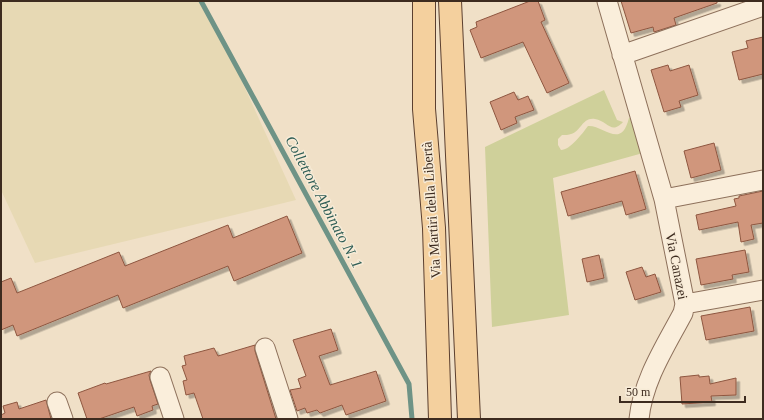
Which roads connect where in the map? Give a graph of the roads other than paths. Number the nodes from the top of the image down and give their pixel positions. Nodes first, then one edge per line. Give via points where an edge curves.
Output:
1 (424, 1) edge
2 (450, 1) edge
3 (607, 1) edge
4 (763, 6) edge
5 (622, 55) junction
6 (763, 180) edge
7 (664, 199) junction
8 (763, 290) edge
9 (685, 304) junction
10 (264, 348) dead end
11 (160, 376) dead end
12 (174, 419) edge
13 (288, 419) edge
14 (440, 419) edge
15 (469, 419) edge
16 (639, 419) edge

1 - 14 main road, Via Martiri della Libertà via 424,109 434,228
2 - 15 main road, Via Martiri della Libertà
3 - 5 street, Via Canazei
4 - 5 street
5 - 7 street, Via Canazei
6 - 7 street
7 - 9 street, Via Canazei
8 - 9 street
9 - 16 street, Via Canazei via 683,313 651,374
10 - 13 street
11 - 12 street

